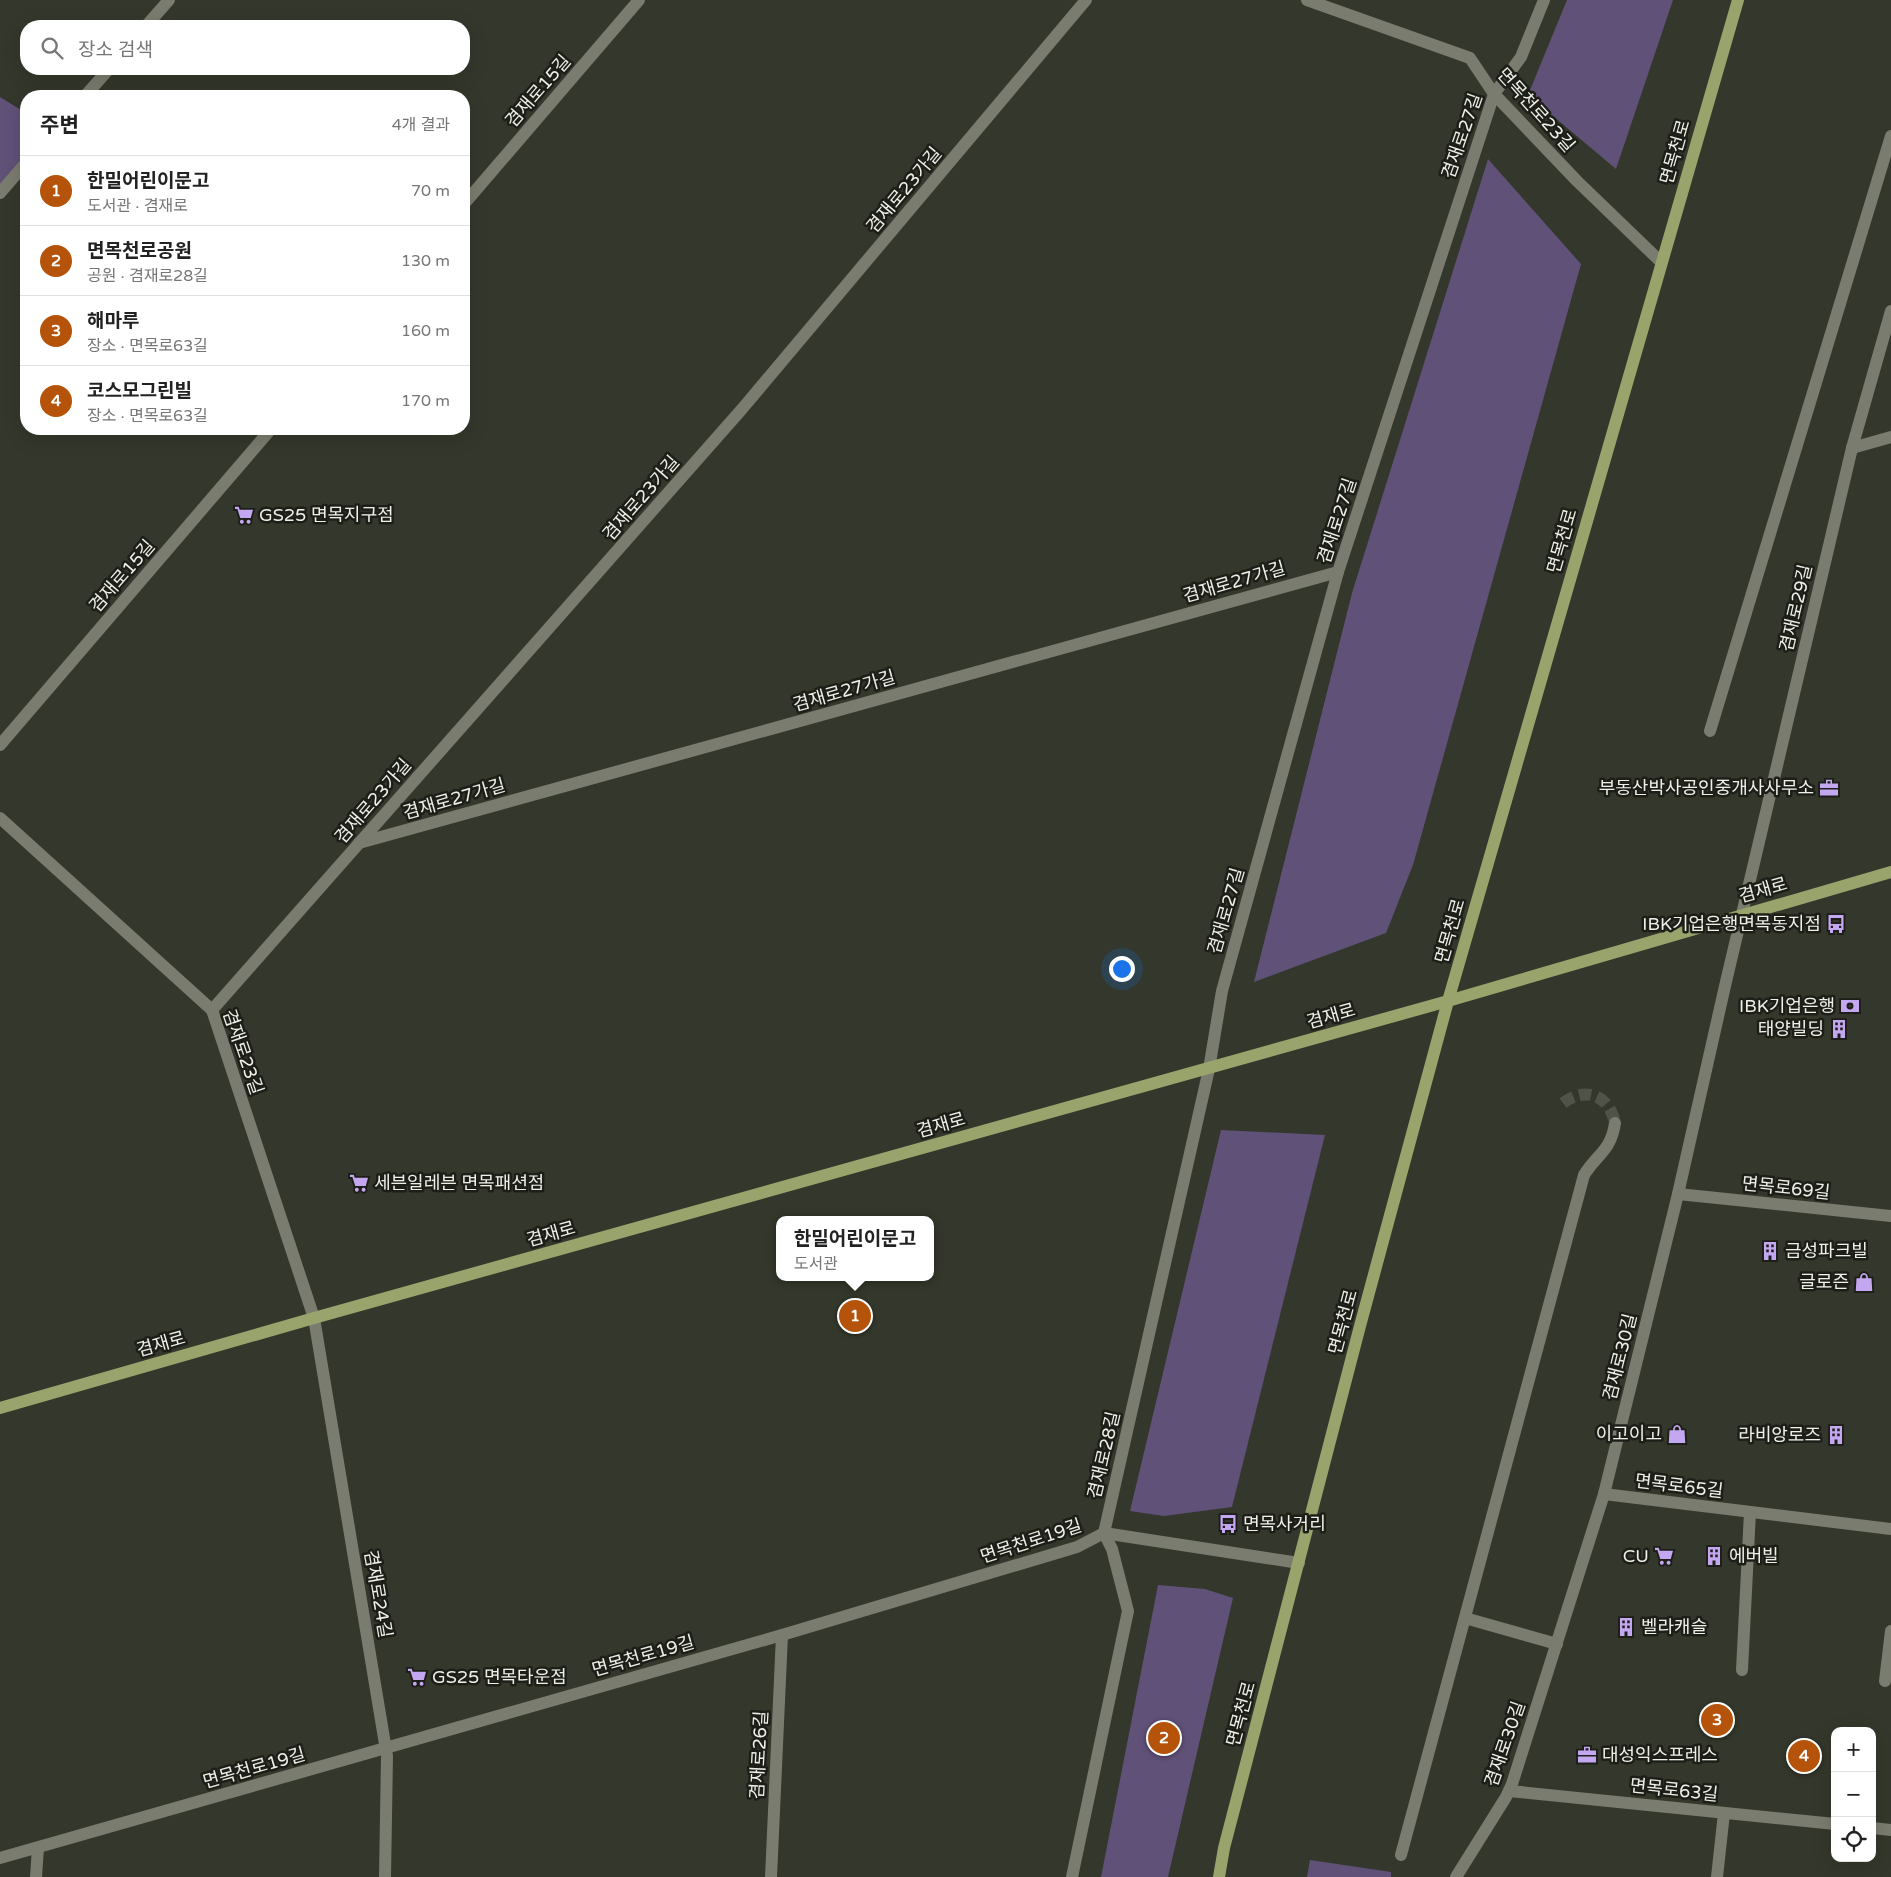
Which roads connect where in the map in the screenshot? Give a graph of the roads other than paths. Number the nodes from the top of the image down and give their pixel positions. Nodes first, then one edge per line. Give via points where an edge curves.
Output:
1 (169, 0) edge
2 (639, 0) edge
3 (1086, 0) edge
4 (1307, 0) edge
5 (1544, 0) edge
6 (1738, 0) edge
7 (151, 20) edge
8 (103, 75) edge
9 (90, 90) edge
10 (1494, 94) junction
11 (1891, 136) edge
12 (20, 170) edge
13 (0, 193) edge
14 (470, 197) edge
15 (1661, 262) junction
16 (1891, 311) edge
17 (266, 435) edge
18 (1891, 437) edge
19 (1852, 448) junction
20 (1338, 572) junction
21 (1710, 731) dead end
22 (0, 745) edge
23 (0, 818) edge
24 (359, 843) junction
25 (1891, 872) edge
26 (1742, 914) junction
27 (1448, 1002) junction
28 (212, 1010) junction
29 (1209, 1068) junction
30 (1615, 1123) dead end
31 (1678, 1194) junction
32 (1891, 1216) edge
33 (314, 1318) junction
34 (0, 1408) edge
35 (1604, 1494) junction
36 (1750, 1512) junction
37 (1891, 1529) edge
38 (1104, 1533) junction
39 (1299, 1563) junction
40 (1465, 1618) junction
41 (1891, 1631) edge
42 (782, 1635) junction
43 (1557, 1644) junction
44 (1742, 1670) dead end
45 (1885, 1682) dead end
46 (386, 1748) junction
47 (1510, 1791) junction
48 (1724, 1813) junction
49 (1831, 1824) edge
50 (1876, 1828) edge
51 (1891, 1830) edge
52 (38, 1848) junction
53 (1401, 1855) dead end
54 (0, 1858) edge
55 (36, 1877) edge
56 (385, 1877) edge
57 (771, 1877) edge
58 (1072, 1877) edge
59 (1218, 1877) edge
60 (1456, 1877) edge
61 (1717, 1877) edge

1 - 7 street
2 - 14 street, 겸재로15길
3 - 24 street, 겸재로23가길 via 742,409
4 - 10 street, 면목천로23길 via 1470,58
5 - 10 street, 겸재로27길 via 1521,57
6 - 15 main road, 면목천로
8 - 9 street
10 - 15 street, 면목천로23길
10 - 20 street, 겸재로27길
11 - 21 street
12 - 13 street
15 - 27 main road, 면목천로
16 - 19 street, 겸재로29길
17 - 22 street, 겸재로15길
18 - 19 street
19 - 26 street, 겸재로29길
20 - 24 street, 겸재로27가길
20 - 29 street, 겸재로27길 via 1222,991
23 - 28 street, 겸재로23길
24 - 28 street, 겸재로23가길
25 - 26 main road, 겸재로
26 - 27 main road, 겸재로
26 - 31 street, 겸재로30길
27 - 29 main road, 겸재로
27 - 39 main road, 면목천로
28 - 33 street, 겸재로23길
29 - 33 main road, 겸재로
29 - 38 street, 겸재로28길
30 - 40 street via 1607,1148 1584,1176
31 - 32 street, 면목로69길
31 - 35 street, 겸재로30길
33 - 34 main road, 겸재로
33 - 46 street, 겸재로24길
35 - 36 street, 면목로65길
35 - 43 street, 겸재로30길
36 - 37 street, 면목로65길
36 - 44 street
38 - 39 street, 면목천로19길
38 - 42 street, 면목천로19길 via 1077,1547
38 - 58 street via 1112,1549 1128,1611
39 - 59 main road, 면목천로
40 - 43 street
40 - 53 street
41 - 45 street
42 - 46 street, 면목천로19길
42 - 57 street, 겸재로26길
43 - 47 street, 겸재로30길
46 - 52 street, 면목천로19길
46 - 56 street, 겸재로24길
47 - 48 street, 면목로63길
47 - 60 street, 겸재로30길
48 - 49 street, 면목로63길
48 - 61 street
50 - 51 street
52 - 54 street, 면목천로19길
52 - 55 street

